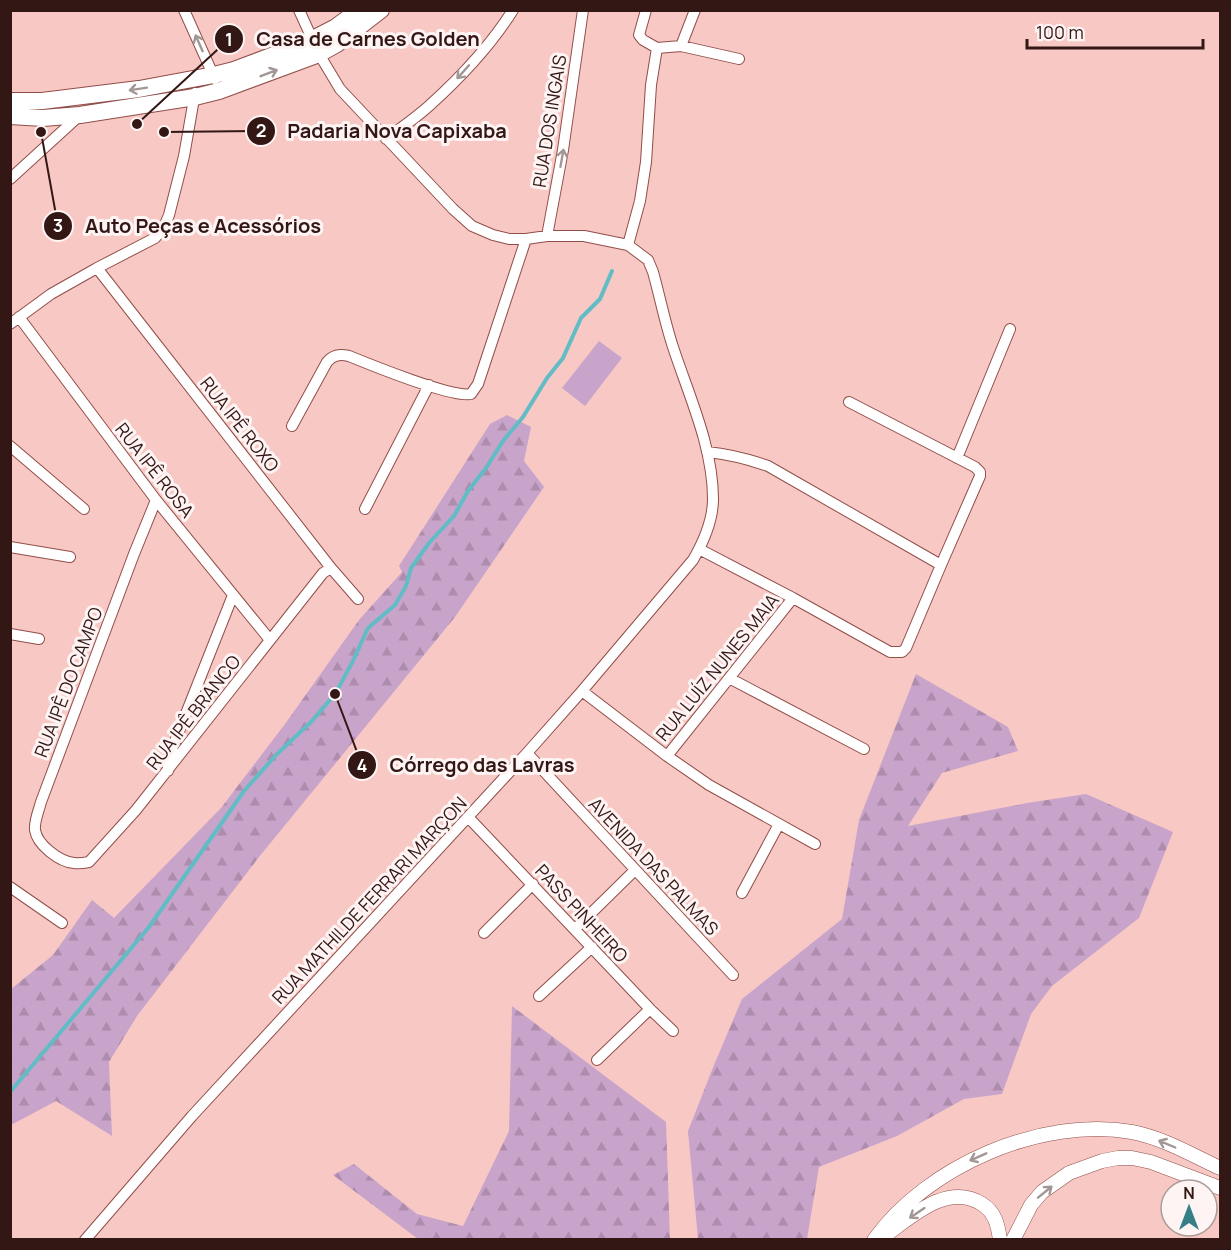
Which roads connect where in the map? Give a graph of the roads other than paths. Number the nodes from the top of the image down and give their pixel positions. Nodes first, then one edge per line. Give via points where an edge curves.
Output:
1 (184, 10) edge
2 (299, 10) edge
3 (359, 10) edge
4 (381, 10) edge
5 (513, 10) edge
6 (583, 10) edge
7 (646, 10) edge
8 (695, 10) edge
9 (681, 46) junction
10 (316, 47) junction
11 (657, 48) junction
12 (739, 59) dead end
13 (196, 79) junction
14 (216, 83) junction
15 (85, 96) junction
16 (195, 97) junction
17 (10, 101) edge
18 (80, 115) junction
19 (10, 116) edge
20 (386, 139) junction
21 (10, 178) edge
22 (547, 236) junction
23 (526, 239) junction
24 (628, 245) junction
25 (97, 268) junction
26 (15, 320) edge
27 (1010, 329) dead end
28 (429, 385) junction
29 (849, 402) dead end
30 (292, 426) dead end
31 (10, 446) edge
32 (706, 452) junction
33 (957, 458) junction
34 (156, 500) junction
35 (84, 509) dead end
36 (365, 509) dead end
37 (10, 547) edge
38 (699, 549) junction
39 (70, 557) dead end
40 (940, 565) junction
41 (331, 568) junction
42 (233, 595) junction
43 (793, 598) junction
44 (358, 599) dead end
45 (10, 634) edge
46 (39, 639) dead end
47 (270, 640) junction
48 (729, 678) junction
49 (582, 692) junction
50 (864, 749) dead end
51 (527, 753) junction
52 (667, 756) junction
53 (168, 771) junction
54 (468, 817) junction
55 (779, 824) junction
56 (815, 844) dead end
57 (71, 863) joint
58 (635, 870) junction
59 (533, 884) junction
60 (10, 887) edge
61 (742, 893) dead end
62 (62, 923) dead end
63 (575, 929) junction
64 (484, 933) dead end
65 (592, 947) junction
66 (733, 975) dead end
67 (539, 996) dead end
68 (650, 1009) junction
69 (673, 1031) dead end
70 (597, 1060) dead end
71 (1221, 1168) edge
72 (1221, 1188) edge
73 (85, 1239) edge
74 (877, 1239) edge
75 (1000, 1239) edge
76 (1013, 1239) edge

14 -> 1 street
2 - 10 street
3 - 10 main road
4 - 10 main road via 345,38
5 -> 20 street via 460,75 429,106
22 -> 6 street, RUA DOS INGAIS
7 - 11 street via 639,37
8 - 9 street
9 - 11 street
9 - 12 street
10 - 14 main road via 234,70
10 - 20 street via 340,89
11 - 24 street via 646,162
13 - 14 main road
13 -> 15 main road
13 - 16 street
14 - 16 main road
15 - 17 main road
15 - 18 street
16 - 18 main road
16 - 25 street via 164,227 155,238
18 - 19 main road
18 - 21 street
20 - 23 street via 472,226 509,239
22 - 23 street
22 - 24 street via 584,236
23 - 28 street via 478,384 471,394 464,395
24 - 32 street, RUA MATHILDE FERRARI MARÇON via 648,260 653,272
25 - 26 street
25 - 41 street, RUA IPÊ ROXO
26 - 34 street, RUA IPÊ ROSA
27 - 33 street
28 - 30 street via 349,356 334,356
28 - 36 street
29 - 33 street
31 - 35 street
32 - 38 street, RUA MATHILDE FERRARI MARÇON via 713,500 710,522
32 - 40 street via 768,466
33 - 40 street via 978,469 980,476
34 - 42 street, RUA IPÊ ROSA
34 - 57 street, RUA IPÊ DO CAMPO via 36,820 37,837 44,847
37 - 39 street
38 - 43 street
38 - 49 street, RUA MATHILDE FERRARI MARÇON
40 - 43 street via 902,652 890,652
41 - 44 street, RUA IPÊ ROXO
41 - 47 street, RUA IPÊ BRANCO
42 - 47 street, RUA IPÊ ROSA
42 - 53 street via 168,759
43 - 48 street, RUA LUÍZ NUNES MAIA
45 - 46 street
47 - 53 street, RUA IPÊ BRANCO
48 - 50 street
48 - 52 street, RUA LUÍZ NUNES MAIA
49 - 51 street, RUA MATHILDE FERRARI MARÇON
49 - 52 street
51 - 54 street, RUA MATHILDE FERRARI MARÇON
51 - 58 street, AVENIDA DAS PALMAS
52 - 55 street
53 - 57 street, RUA IPÊ BRANCO via 96,855 88,862
54 - 59 street, PASS PINHEIRO
54 - 73 street, RUA MATHILDE FERRARI MARÇON via 192,1116
55 - 56 street
55 - 61 street
58 - 63 street
58 - 66 street, AVENIDA DAS PALMAS
59 - 63 street, PASS PINHEIRO
59 - 64 street
60 - 62 street
63 - 65 street, PASS PINHEIRO
65 - 67 street
65 - 68 street, PASS PINHEIRO
68 - 69 street, PASS PINHEIRO
68 - 70 street
71 -> 74 main road via 1165,1142 1132,1132 1098,1130 1036,1137 968,1161 932,1184 883,1227
76 -> 72 main road via 1030,1205 1042,1192 1069,1173 1102,1161 1132,1158 1151,1162
75 -> 74 main road via 992,1211 977,1201 959,1197 928,1205

